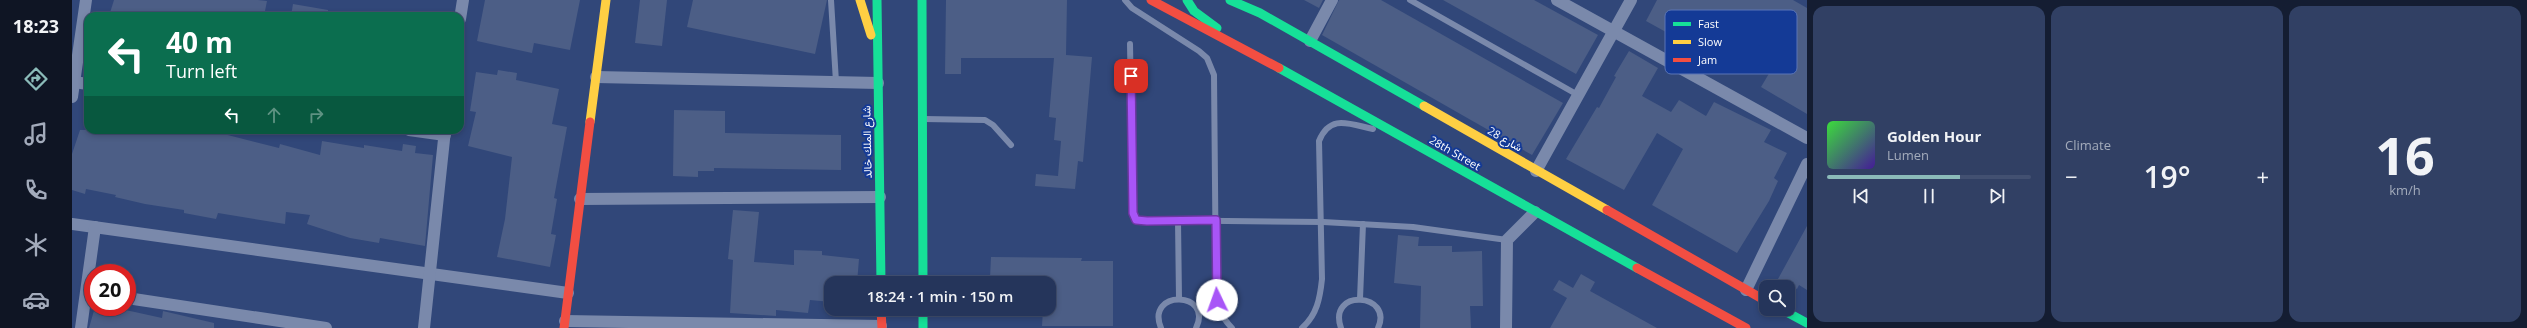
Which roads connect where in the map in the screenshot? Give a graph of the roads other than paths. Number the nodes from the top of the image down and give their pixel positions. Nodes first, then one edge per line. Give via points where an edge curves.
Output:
1 (86, 0) edge
2 (462, 0) edge
3 (606, 0) edge
4 (831, 0) edge
5 (860, 0) edge
6 (877, 0) edge
7 (922, 0) edge
8 (1125, 0) edge
9 (1151, 0) edge
10 (1187, 0) edge
11 (1230, 0) edge
12 (1247, 0) edge
13 (1332, 0) edge
14 (1410, 0) edge
15 (1557, 0) edge
16 (1631, 0) edge
17 (84, 12) edge
18 (461, 12) edge
19 (1260, 13) junction
20 (84, 14) edge
21 (1614, 31) junction
22 (1310, 41) junction
23 (1130, 44) dead end
24 (1244, 49) junction
25 (878, 58) junction
26 (1665, 59) edge
27 (1692, 74) edge
28 (596, 77) junction
29 (74, 82) junction
30 (836, 82) junction
31 (84, 83) edge
32 (878, 83) junction
33 (1578, 95) junction
34 (72, 96) edge
35 (922, 119) junction
36 (445, 134) edge
37 (1398, 134) junction
38 (1807, 138) edge
39 (1012, 145) dead end
40 (1807, 164) edge
41 (1536, 171) junction
42 (880, 197) junction
43 (580, 199) junction
44 (1535, 212) junction
45 (1178, 220) junction
46 (1216, 220) junction
47 (1323, 222) junction
48 (72, 224) edge
49 (1363, 224) junction
50 (95, 227) junction
51 (1507, 240) junction
52 (92, 264) edge
53 (430, 275) junction
54 (881, 276) edge
55 (923, 276) edge
56 (1746, 290) junction
57 (568, 293) junction
58 (1759, 297) edge
59 (1179, 298) junction
60 (136, 299) edge
61 (1360, 299) junction
62 (84, 316) edge
63 (881, 316) edge
64 (923, 316) edge
65 (1793, 316) edge
66 (564, 324) edge
67 (1807, 324) edge
68 (611, 325) edge
69 (882, 327) edge
70 (81, 328) edge
71 (326, 328) edge
72 (424, 328) edge
73 (923, 328) edge
74 (1162, 328) edge
75 (1196, 328) edge
76 (1232, 328) edge
77 (1302, 328) edge
78 (1341, 328) edge
79 (1378, 328) edge
80 (1506, 328) edge
81 (1746, 328) edge

1 - 17 street
2 - 18 street
3 - 28 main road
4 - 30 lane
5 - 25 main road
6 - 25 main road, شارع الملك خالد
7 - 35 main road
8 - 46 lane via 1132,8 1199,51 1211,66 1214,75
9 - 24 main road, 28th Street
10 - 24 main road via 1194,11
11 - 19 main road, شارع 28
12 - 19 main road
13 - 22 street
14 - 33 lane
15 - 21 street
16 - 21 street
19 - 22 main road, شارع 28
20 - 29 street
21 - 26 street
21 - 33 street
22 - 41 main road, شارع 28
23 - 45 lane via 1133,213 1136,220
24 - 37 main road, 28th Street
25 - 32 main road, شارع الملك خالد
27 - 38 street
28 - 30 street
28 - 43 main road
29 - 31 street
29 - 34 street
30 - 32 street
32 - 42 main road, شارع الملك خالد
33 - 41 street
35 - 39 lane via 985,120
35 - 55 main road
36 - 53 street
37 - 44 main road, 28th Street
37 - 47 lane via 1342,123 1324,129 1319,141
40 - 56 street
41 - 56 main road, شارع 28
42 - 43 street
42 - 54 main road, شارع الملك خالد
43 - 57 main road
44 - 51 street
44 - 81 main road, 28th Street
45 - 46 lane
45 - 59 lane
46 - 47 lane
46 - 76 lane via 1218,308
47 - 49 lane
47 - 77 lane via 1320,298 1315,313
48 - 50 street
49 - 51 lane via 1413,227
49 - 61 lane
50 - 52 street
50 - 53 street
51 - 80 street
53 - 57 street
53 - 72 street
56 - 58 main road, شارع 28
57 - 66 main road
59 - 74 lane via 1166,303 1162,308 1159,320
59 - 75 lane via 1196,307 1199,320
60 - 71 street
61 - 78 lane via 1344,306 1339,317
61 - 79 lane via 1376,307 1380,319
62 - 70 street
63 - 69 main road
64 - 73 main road
65 - 67 main road
66 - 68 street
68 - 69 street

